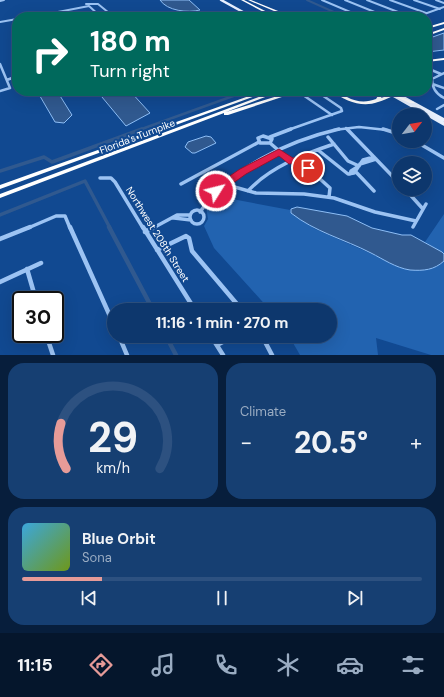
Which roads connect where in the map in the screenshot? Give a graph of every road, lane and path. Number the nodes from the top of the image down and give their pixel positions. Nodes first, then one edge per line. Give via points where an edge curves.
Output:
1 (4, 0) edge
2 (218, 0) edge
3 (221, 0) edge
4 (238, 0) edge
5 (242, 0) edge
6 (248, 0) edge
7 (253, 0) edge
8 (256, 0) edge
9 (322, 0) edge
10 (344, 0) edge
11 (367, 0) edge
12 (391, 0) edge
13 (414, 0) edge
14 (436, 0) edge
15 (0, 1) edge
16 (444, 2) edge
17 (74, 7) dead end
18 (444, 7) edge
19 (440, 9) junction
20 (275, 10) junction
21 (70, 12) edge
22 (95, 12) edge
23 (108, 12) edge
24 (240, 12) edge
25 (240, 12) edge
26 (261, 12) edge
27 (265, 12) edge
28 (272, 12) edge
29 (280, 12) edge
30 (286, 12) edge
31 (350, 12) edge
32 (374, 12) edge
33 (398, 12) edge
34 (424, 12) edge
35 (430, 12) edge
36 (12, 20) edge
37 (0, 22) edge
38 (444, 24) edge
39 (432, 27) edge
40 (444, 29) edge
41 (432, 30) edge
42 (432, 33) edge
43 (444, 59) edge
44 (432, 60) edge
45 (0, 65) edge
46 (432, 71) edge
47 (440, 74) junction
48 (444, 74) edge
49 (12, 78) edge
50 (432, 79) edge
51 (7, 80) junction
52 (432, 84) edge
53 (432, 86) edge
54 (444, 88) edge
55 (0, 91) edge
56 (247, 96) edge
57 (253, 96) edge
58 (266, 96) edge
59 (286, 96) edge
60 (304, 96) edge
61 (322, 96) edge
62 (344, 96) edge
63 (380, 96) edge
64 (387, 96) edge
65 (398, 96) edge
66 (399, 96) edge
67 (444, 98) edge
68 (377, 101) junction
69 (412, 102) joint
70 (444, 106) edge
71 (220, 108) junction
72 (437, 109) dead end
73 (332, 115) junction
74 (209, 118) junction
75 (444, 120) edge
76 (444, 124) edge
77 (346, 128) junction
78 (392, 132) edge
79 (270, 137) junction
80 (328, 138) dead end
81 (259, 142) junction
82 (270, 144) junction
83 (334, 144) junction
84 (427, 148) edge
85 (318, 150) junction
86 (279, 152) junction
87 (375, 158) junction
88 (444, 158) edge
89 (298, 159) junction
90 (292, 162) junction
91 (360, 165) junction
92 (356, 172) junction
93 (350, 174) junction
94 (392, 176) edge
95 (100, 178) dead end
96 (181, 184) dead end
97 (224, 184) junction
98 (0, 187) edge
99 (248, 191) junction
100 (374, 191) dead end
101 (411, 196) edge
102 (0, 197) edge
103 (329, 197) junction
104 (426, 204) dead end
105 (423, 209) junction
106 (200, 212) junction
107 (190, 215) junction
108 (173, 218) junction
109 (190, 220) junction
110 (416, 221) junction
111 (413, 227) dead end
112 (145, 232) junction
113 (0, 239) edge
114 (157, 250) junction
115 (41, 263) dead end
116 (27, 269) junction
117 (0, 282) edge
118 (33, 291) edge
119 (191, 303) edge
120 (236, 303) edge
121 (107, 310) edge
122 (49, 343) edge
123 (122, 343) edge
124 (219, 343) edge
125 (266, 343) edge
126 (217, 345) joint
127 (53, 355) edge
128 (127, 355) edge
129 (223, 355) edge
130 (272, 355) edge

1 - 15 street
2 - 24 main road
3 - 25 main road
4 - 26 highway
5 - 27 highway
6 - 20 highway
6 - 28 highway
7 - 20 highway
8 - 30 highway
9 - 31 street
10 - 32 street
11 - 33 street
12 - 34 street
13 - 19 street
14 - 16 street
17 - 23 street via 98,4
18 - 19 street
19 - 35 street
20 - 29 highway
21 - 22 street via 91,8
36 - 37 street
38 - 39 highway
38 - 41 highway
40 - 42 highway
43 - 44 highway
45 - 51 street
46 - 47 street
47 - 48 street
47 - 50 street
49 - 51 street
51 - 55 street via 10,88
52 - 54 street
53 - 67 street
56 - 71 highway
57 - 71 highway, Florida's Turnpike
58 - 74 highway, Florida's Turnpike
59 - 74 highway
60 - 73 street
61 - 73 street via 342,110
62 - 68 highway via 355,102
63 - 68 highway
64 - 68 highway
65 - 76 main road
66 - 69 highway
69 - 75 main road
70 - 72 street
71 - 98 highway, Florida's Turnpike
73 - 79 street
74 - 102 highway, Florida's Turnpike
77 - 78 street via 380,129
77 - 86 street via 315,136
77 - 87 street
79 - 81 street via 261,136 258,138
79 - 82 street
80 - 83 street
81 - 82 street
81 - 96 street
82 - 86 street
83 - 85 street
83 - 91 street via 348,161
84 - 88 street
85 - 89 street
85 - 93 street
86 - 90 street
86 - 97 street
87 - 91 street
87 - 94 street
89 - 90 street
89 - 103 street via 330,188
90 - 99 street
91 - 92 street
91 - 93 street
92 - 93 street
92 - 100 street
95 - 112 street, Northwest 208th Street via 111,178 115,182
97 - 99 street
97 - 106 street via 211,195
99 - 103 street
101 - 105 street
103 - 110 street via 375,212
104 - 105 street
105 - 110 street
106 - 107 street
106 - 109 street via 204,216 202,222 194,223
107 - 108 street via 182,214
107 - 109 street
108 - 109 street
108 - 112 street
110 - 111 street
112 - 114 street, Northwest 208th Street
113 - 121 street via 56,216 65,216
114 - 119 street, Northwest 208th Street
114 - 120 street via 186,236 189,238 192,251
115 - 116 street
116 - 117 street
116 - 118 street
122 - 127 street
123 - 128 street
124 - 126 street
125 - 130 street
126 - 129 street

